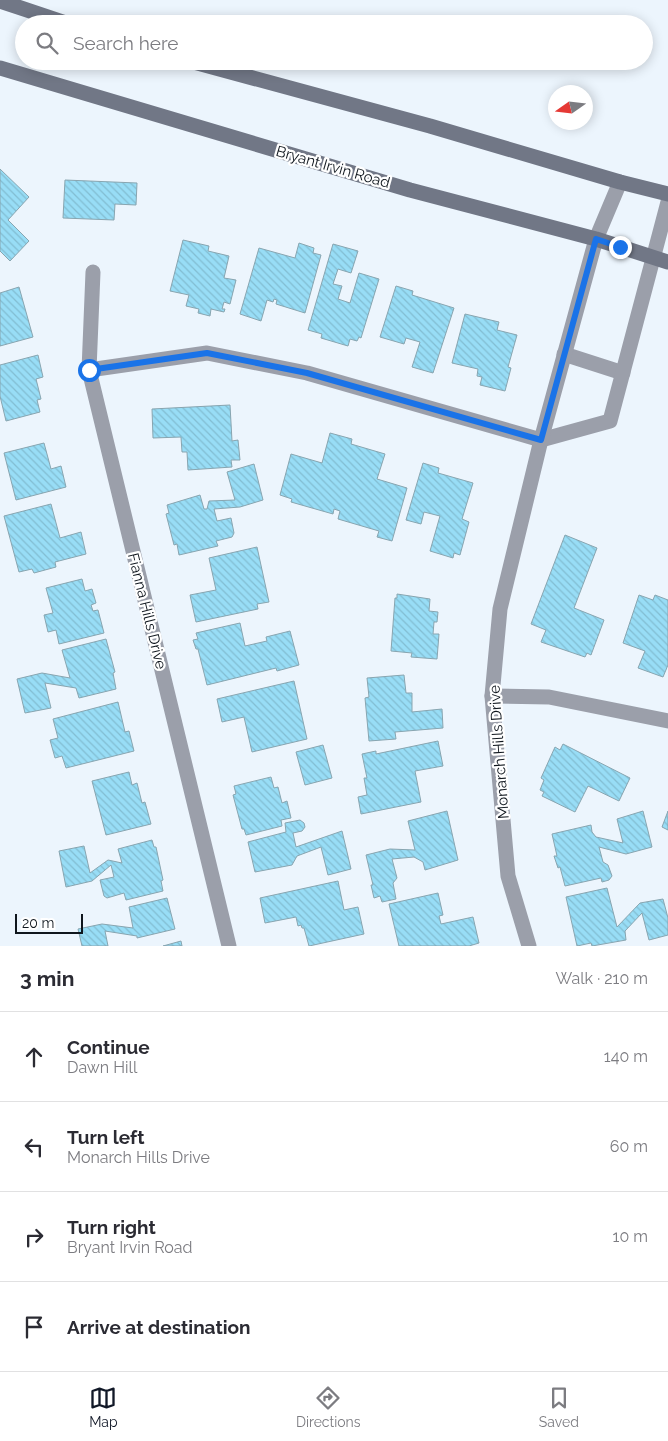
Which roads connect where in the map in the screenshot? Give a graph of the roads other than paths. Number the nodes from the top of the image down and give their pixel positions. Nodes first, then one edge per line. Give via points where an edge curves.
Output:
1 (0, 1) edge
2 (42, 15) edge
3 (0, 68) edge
4 (223, 70) edge
5 (620, 182) junction
6 (668, 194) edge
7 (668, 202) edge
8 (596, 239) junction
9 (653, 257) junction
10 (668, 262) edge
11 (93, 272) dead end
12 (564, 354) junction
13 (89, 370) junction
14 (623, 373) junction
15 (541, 440) junction
16 (492, 696) junction
17 (668, 721) edge
18 (229, 946) edge
19 (528, 946) edge

1 - 2 main road
3 - 8 main road, Bryant Irvin Road via 410,190
4 - 5 main road
5 - 6 main road
5 - 8 street, Monarch Hills Drive
7 - 9 street
8 - 9 main road, Bryant Irvin Road
8 - 12 street, Monarch Hills Drive
9 - 10 main road, Bryant Irvin Road
9 - 14 street
11 - 13 street, Fianna Hills Drive
12 - 14 street
12 - 15 street, Monarch Hills Drive
13 - 15 street via 207,353 307,373
13 - 18 street, Fianna Hills Drive
14 - 15 street via 610,421
15 - 16 street, Monarch Hills Drive via 500,609
16 - 17 street via 549,697
16 - 19 street, Monarch Hills Drive via 508,876

